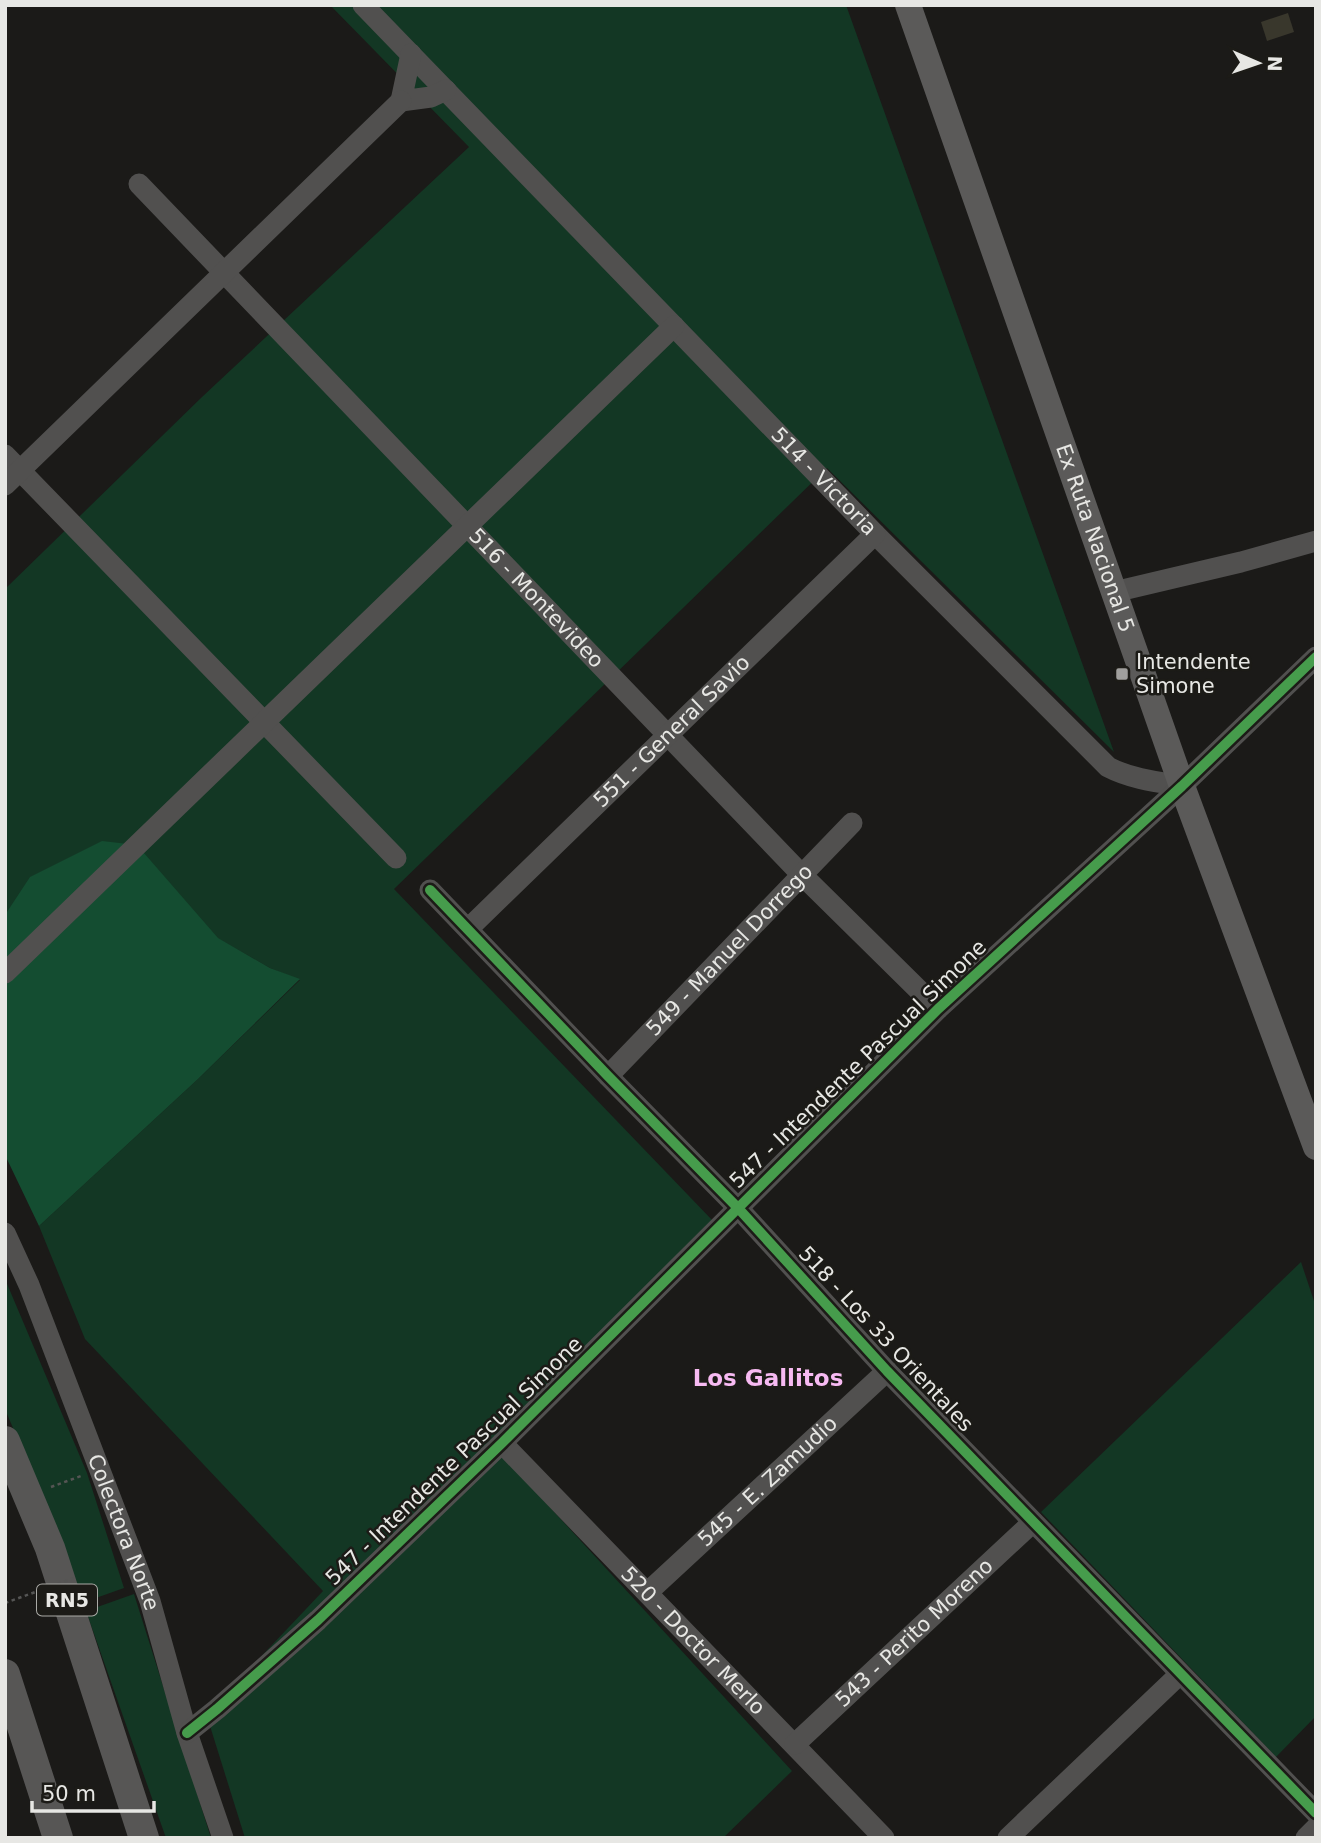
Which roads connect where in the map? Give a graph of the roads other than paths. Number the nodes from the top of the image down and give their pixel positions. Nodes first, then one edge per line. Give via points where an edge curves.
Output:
1 (363, 5) edge
2 (908, 5) edge
3 (411, 54) junction
4 (446, 90) junction
5 (401, 101) junction
6 (139, 184) dead end
7 (224, 273) junction
8 (674, 326) junction
9 (10, 470) edge
10 (467, 526) junction
11 (875, 534) junction
12 (1316, 541) edge
13 (1114, 592) junction
14 (1316, 657) edge
15 (264, 722) junction
16 (669, 736) junction
17 (1182, 786) junction
18 (852, 822) dead end
19 (396, 858) dead end
20 (801, 874) junction
21 (430, 890) dead end
22 (468, 929) junction
23 (5, 973) edge
24 (938, 1009) junction
25 (608, 1076) junction
26 (1316, 1147) edge
27 (738, 1208) junction
28 (5, 1233) edge
29 (887, 1371) junction
30 (5, 1441) edge
31 (502, 1443) junction
32 (1032, 1522) junction
33 (648, 1592) junction
34 (5, 1674) edge
35 (1180, 1674) junction
36 (187, 1732) junction
37 (796, 1744) junction
38 (1316, 1813) edge
39 (1316, 1828) edge
40 (58, 1838) edge
41 (144, 1838) edge
42 (223, 1838) edge
43 (884, 1838) edge
44 (1008, 1838) edge
45 (1306, 1838) edge

1 - 3 street, 514 - Victoria
2 - 13 main road, Ex Ruta Nacional 5
3 - 4 street, 514 - Victoria
3 - 5 street
4 - 5 street
4 - 8 street, 514 - Victoria
5 - 7 street
6 - 7 street, 516 - Montevideo
7 - 9 street
7 - 10 street, 516 - Montevideo
8 - 10 street
8 - 11 street, 514 - Victoria
9 - 15 street
10 - 15 street
10 - 16 street, 516 - Montevideo
11 - 16 street, 551 - General Savio
11 - 17 street, 514 - Victoria via 1108,767 1140,779
12 - 13 street
13 - 17 main road, Ex Ruta Nacional 5
14 - 17 street, 547 - Intendente Pascual Simone
15 - 19 street
15 - 23 street
16 - 20 street, 516 - Montevideo
16 - 22 street, 551 - General Savio
17 - 24 street, 547 - Intendente Pascual Simone
17 - 26 main road, Ex Ruta Nacional 5
18 - 20 street, 549 - Manuel Dorrego
20 - 24 street, 516 - Montevideo
20 - 25 street, 549 - Manuel Dorrego
21 - 22 street, 518 - Los 33 Orientales
22 - 25 street, 518 - Los 33 Orientales
24 - 27 street, 547 - Intendente Pascual Simone
25 - 27 street, 518 - Los 33 Orientales
27 - 29 street, 518 - Los 33 Orientales
27 - 31 street, 547 - Intendente Pascual Simone
28 - 36 street, Colectora Norte via 150,1601
29 - 32 street, 518 - Los 33 Orientales
29 - 33 street, 545 - E. Zamudio
30 - 41 highway, RN5 via 50,1548
31 - 33 street, 520 - Doctor Merlo
31 - 36 street, 547 - Intendente Pascual Simone via 318,1620
32 - 35 street, 518 - Los 33 Orientales
32 - 37 street, 543 - Perito Moreno
33 - 37 street, 520 - Doctor Merlo
34 - 40 highway
35 - 38 street, 518 - Los 33 Orientales
35 - 44 street
36 - 42 street, Colectora Norte
37 - 43 street, 520 - Doctor Merlo
39 - 45 street

